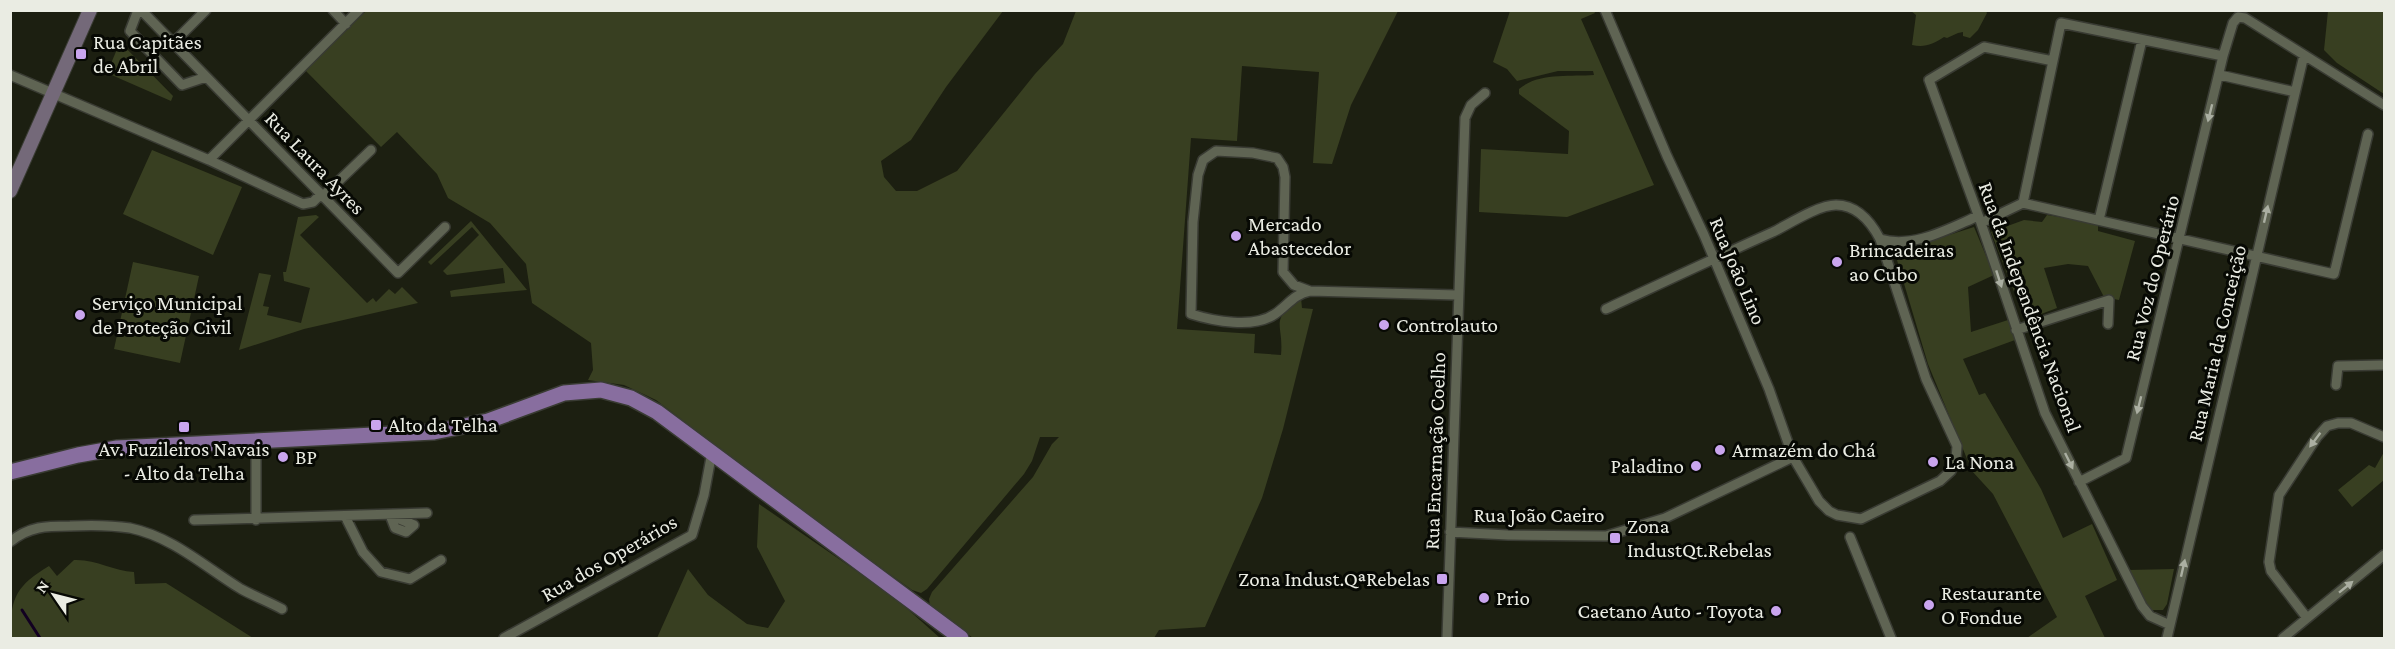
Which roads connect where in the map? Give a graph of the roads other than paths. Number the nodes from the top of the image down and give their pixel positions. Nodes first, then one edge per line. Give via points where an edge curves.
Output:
1 (90, 10) edge
2 (140, 10) edge
3 (206, 10) edge
4 (333, 10) edge
5 (359, 10) edge
6 (1605, 10) edge
7 (346, 24) junction
8 (2142, 40) junction
9 (173, 43) junction
10 (2304, 55) junction
11 (2223, 56) junction
12 (2053, 61) junction
13 (10, 75) edge
14 (2220, 75) junction
15 (206, 77) junction
16 (2295, 92) junction
17 (52, 93) junction
18 (1485, 93) dead end
19 (2385, 105) edge
20 (248, 120) junction
21 (2368, 134) dead end
22 (371, 150) dead end
23 (209, 160) junction
24 (10, 191) edge
25 (321, 196) junction
26 (2023, 203) junction
27 (1980, 220) junction
28 (2099, 220) junction
29 (445, 227) dead end
30 (1880, 239) junction
31 (2180, 239) junction
32 (2256, 255) junction
33 (1714, 259) junction
34 (1310, 291) junction
35 (1457, 295) junction
36 (1606, 309) dead end
37 (2108, 324) dead end
38 (2016, 330) junction
39 (2385, 364) edge
40 (2336, 385) dead end
41 (2385, 437) edge
42 (256, 441) junction
43 (712, 452) junction
44 (1793, 458) junction
45 (10, 472) edge
46 (2079, 482) junction
47 (427, 513) dead end
48 (345, 516) junction
49 (194, 520) dead end
50 (256, 520) junction
51 (1450, 532) junction
52 (1850, 537) dead end
53 (10, 542) edge
54 (2385, 555) edge
55 (441, 560) dead end
56 (282, 609) dead end
57 (2307, 618) junction
58 (2170, 625) junction
59 (504, 639) edge
60 (961, 639) edge
61 (1447, 639) edge
62 (1891, 639) edge
63 (2167, 639) edge
64 (2283, 639) edge

1 - 17 main road
2 - 9 street, Rua Laura Ayres
2 - 15 street, Rua Laura Ayres via 130,31 182,85
3 - 9 street
4 - 7 street
5 - 7 street
6 - 33 street, Rua João Lino
7 - 20 street
8 - 11 street
8 - 12 street via 2061,24
8 - 28 street
9 - 15 street, Rua Laura Ayres
10 - 11 street, Rua Voz do Operário via 2238,17
10 - 16 street, Rua Maria da Conceição
10 - 19 street
11 - 14 street, Rua Voz do Operário
12 - 26 street
12 - 27 street, Rua da Independência Nacional via 1984,47 1929,80
13 - 17 street
14 - 16 street
14 -> 31 street, Rua Voz do Operário
15 - 20 street, Rua Laura Ayres
32 -> 16 street, Rua Maria da Conceição
17 - 23 street
17 - 24 main road
18 - 35 street, Rua Encarnação Coelho via 1465,118
20 - 23 street
20 - 25 street, Rua Laura Ayres
21 - 32 street via 2334,274
22 - 25 street
23 - 25 street via 303,204
25 - 29 street, Rua Laura Ayres via 398,273
26 - 27 street
26 - 28 street
27 - 30 street via 1929,237 1889,242
27 -> 38 street, Rua da Independência Nacional
28 - 31 street
30 - 33 street via 1864,216 1845,206 1830,206
30 - 44 street, Rua João Lino via 1926,379 1956,441 1958,451 1951,471 1940,481 1861,519 1837,515 1823,507
31 - 32 street
31 -> 46 street, Rua Voz do Operário via 2126,458
58 -> 32 street, Rua Maria da Conceição
33 - 36 street
33 - 44 street, Rua João Lino
34 - 34 street via 1294,285 1283,272 1285,177 1277,158 1216,151 1203,160 1193,222 1191,314 1240,322 1262,320 1274,315 1298,293
34 - 35 street
35 - 51 street, Rua Encarnação Coelho
37 - 38 street via 2109,300
38 -> 46 street, Rua da Independência Nacional via 2045,413
39 - 40 street via 2338,366
41 -> 57 street via 2351,423 2327,426 2279,495 2271,571
42 - 43 main road via 434,432 488,421 564,393 601,390 631,398 657,412
42 - 45 main road via 117,448
42 - 50 street
43 - 59 street, Rua dos Operários via 692,534
43 - 60 main road
44 - 51 street, Rua João Caeiro via 1665,518 1606,536
46 - 58 street, Rua da Independência Nacional via 2142,606 2159,622
47 - 48 street
48 - 50 street
48 - 55 street via 363,552 381,572 410,579
49 - 50 street
51 - 61 street, Rua Encarnação Coelho
52 - 62 street
53 - 56 street via 40,526 130,528 181,548 242,589
57 -> 54 street
57 - 64 street
58 - 63 street, Rua Maria da Conceição

